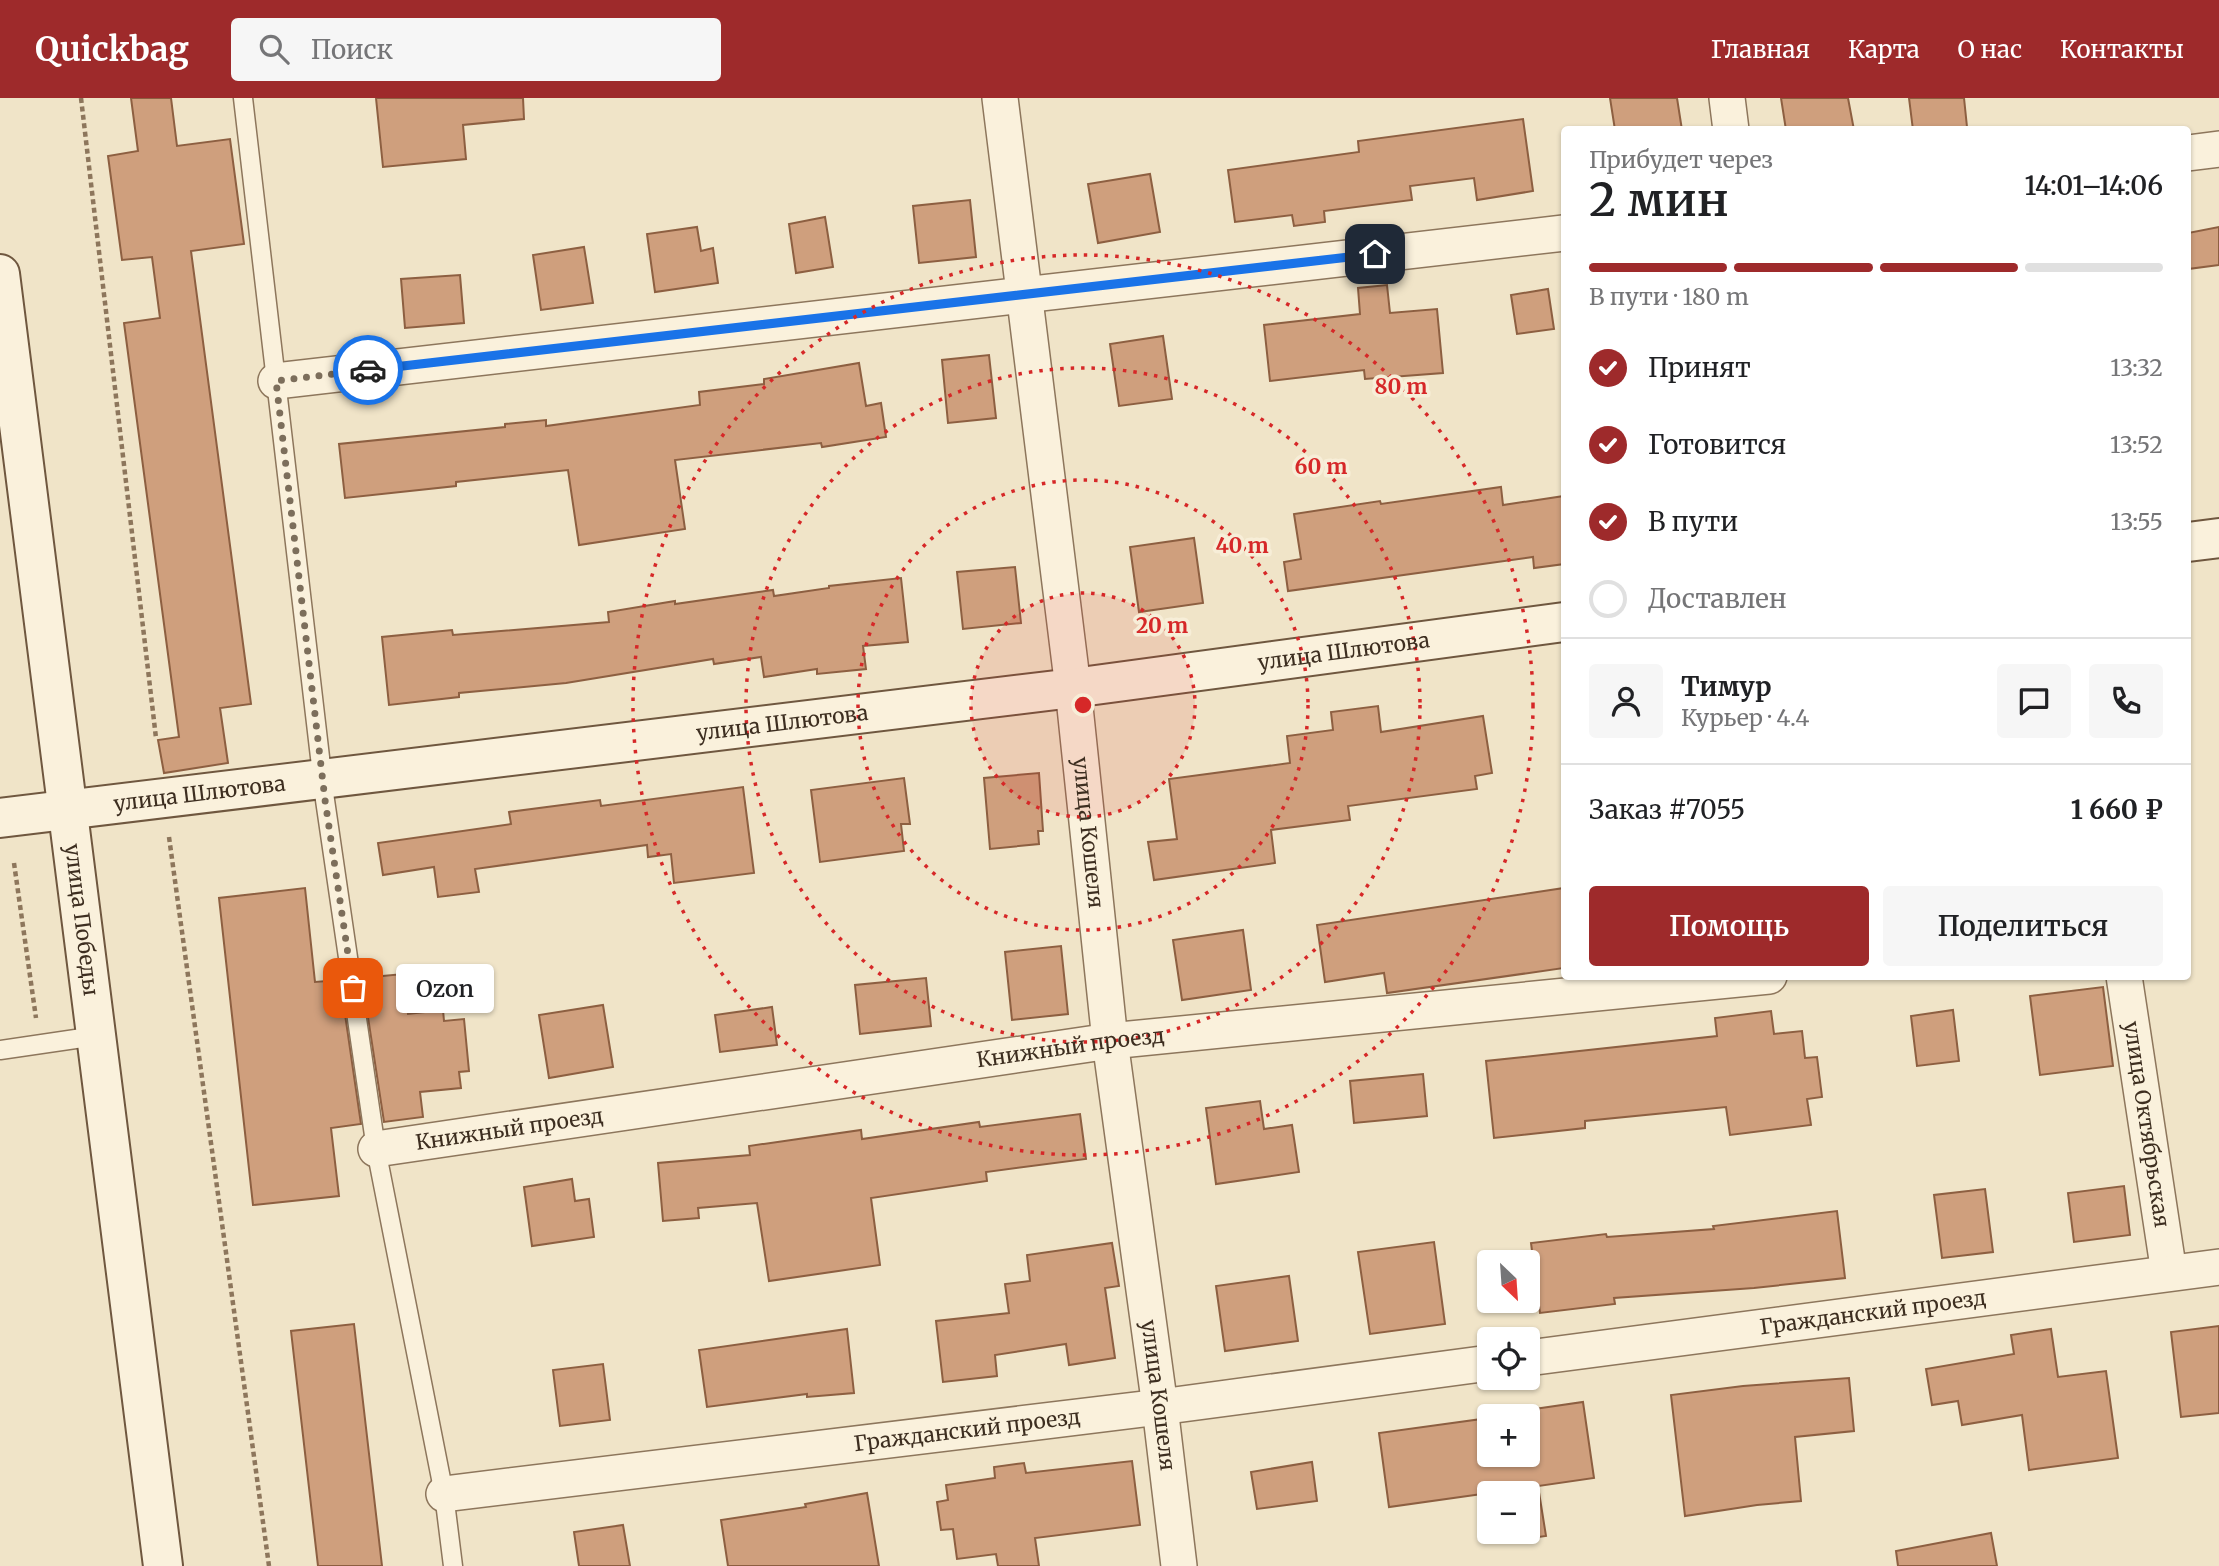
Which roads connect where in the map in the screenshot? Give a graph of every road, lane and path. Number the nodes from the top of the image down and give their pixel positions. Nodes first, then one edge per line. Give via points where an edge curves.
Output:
1 (81, 98) edge
2 (243, 98) edge
3 (1000, 98) edge
4 (1727, 98) edge
5 (1730, 126) edge
6 (2219, 149) edge
7 (2191, 153) edge
8 (1561, 233) edge
9 (0, 274) edge
10 (1024, 294) junction
11 (276, 381) junction
12 (2219, 538) edge
13 (2191, 542) edge
14 (1561, 622) edge
15 (1073, 688) junction
16 (156, 738) dead end
17 (322, 779) junction
18 (67, 810) junction
19 (0, 818) edge
20 (168, 833) dead end
21 (14, 863) dead end
22 (1728, 980) edge
23 (2125, 980) edge
24 (96, 1036) junction
25 (1110, 1041) junction
26 (39, 1045) junction
27 (0, 1050) edge
28 (376, 1149) junction
29 (2219, 1267) edge
30 (2169, 1273) junction
31 (1540, 1356) edge
32 (1477, 1365) edge
33 (1160, 1407) junction
34 (444, 1494) junction
35 (163, 1566) edge
36 (269, 1566) edge
37 (453, 1566) edge
38 (1179, 1566) edge

1 - 16 path
2 - 11 lane
3 - 10 street, улица Кошеля
4 - 5 street
6 - 7 street
8 - 10 street
9 - 18 main road, улица Победы
10 - 11 street
10 - 15 street, улица Кошеля
11 - 17 lane
12 - 13 main road
14 - 15 main road, улица Шлютова
15 - 17 main road, улица Шлютова
15 - 25 street, улица Кошеля
17 - 18 main road, улица Шлютова
17 - 28 lane
18 - 19 main road, улица Шлютова
18 - 24 main road, улица Победы
20 - 36 path
21 - 26 path
22 - 25 street, Книжный проезд
23 - 30 street, улица Октябрьская
24 - 26 lane
24 - 35 main road, улица Победы
25 - 28 street, Книжный проезд
25 - 33 street, улица Кошеля
26 - 27 lane
28 - 34 lane
29 - 30 street, Гражданский проезд
30 - 31 street, Гражданский проезд
32 - 33 street, Гражданский проезд
33 - 34 street, Гражданский проезд
33 - 38 street, улица Кошеля
34 - 37 lane

